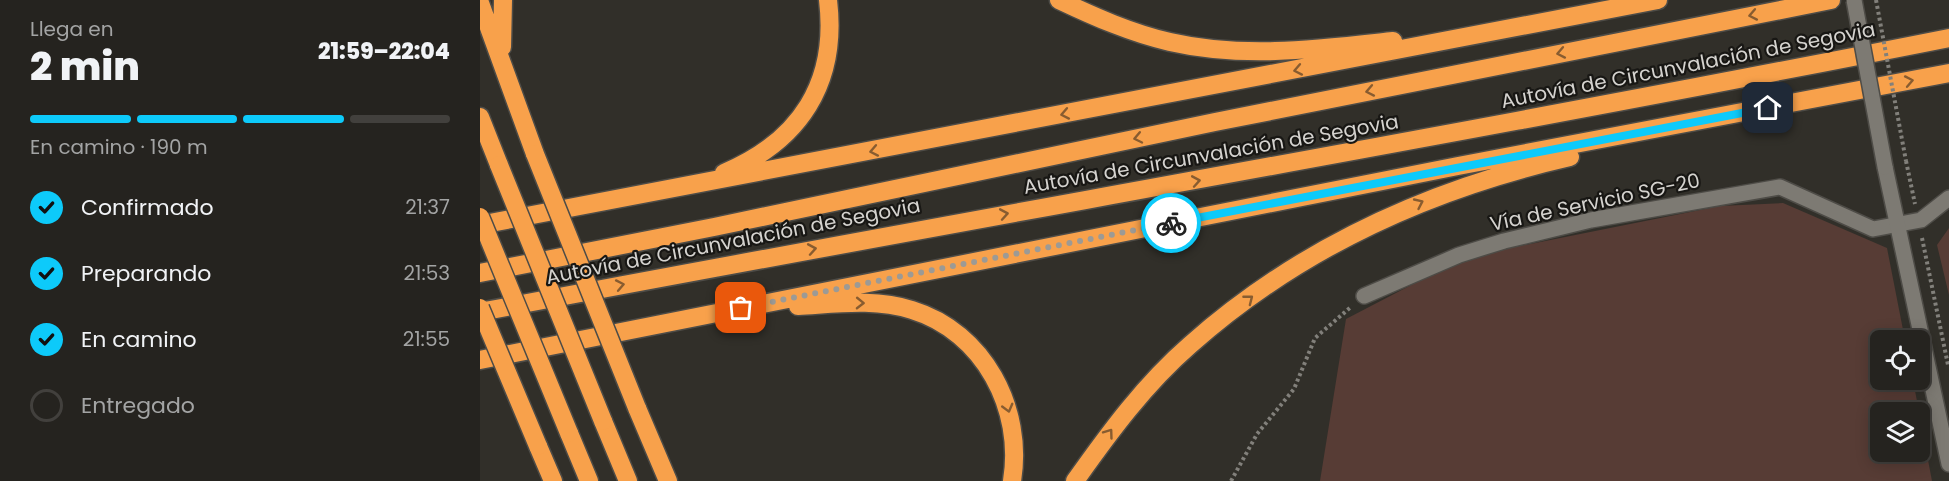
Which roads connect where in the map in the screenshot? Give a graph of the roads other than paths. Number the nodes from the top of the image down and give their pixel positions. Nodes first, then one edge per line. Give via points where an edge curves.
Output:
1 (503, 0) edge
2 (828, 0) edge
3 (1059, 0) edge
4 (1658, 0) edge
5 (1831, 0) edge
6 (1854, 0) edge
7 (480, 3) edge
8 (1520, 27) junction
9 (1949, 38) edge
10 (1949, 73) edge
11 (1813, 100) junction
12 (517, 104) junction
13 (480, 117) edge
14 (643, 195) junction
15 (1949, 198) edge
16 (480, 218) edge
17 (480, 225) edge
18 (1898, 226) junction
19 (480, 273) edge
20 (1365, 296) road end
21 (480, 310) edge
22 (718, 312) junction
23 (480, 360) edge
24 (1949, 464) edge
25 (551, 481) edge
26 (589, 481) edge
27 (628, 481) edge
28 (670, 481) edge
29 (1012, 481) edge
30 (1075, 481) edge

1 - 12 highway via 502,50
2 - 14 highway via 828,58 798,121 768,149 737,167
3 - 8 highway via 1129,31 1171,42 1251,52
4 - 8 highway
5 -> 19 highway, Autovía de Circunvalación de Segovia
6 - 18 street, bridge
7 - 12 highway
8 -> 14 highway
21 -> 9 highway, Autovía de Circunvalación de Segovia via 1227,175
11 -> 10 highway
11 - 22 highway
30 -> 11 highway via 1118,422 1189,346 1263,288 1341,239 1429,198 1504,172
12 - 28 highway, bridge via 637,408
13 - 27 highway, bridge
14 - 17 highway
15 - 18 street, Vía de Servicio SG-20 via 1918,221
16 - 26 highway, bridge
18 - 20 street, Vía de Servicio SG-20 via 1873,229 1780,187 1591,220 1504,241 1459,255
18 - 24 street
21 - 25 highway, bridge
22 - 23 highway
22 -> 29 highway via 858,302 912,310 935,320 973,348 997,381 1013,426

